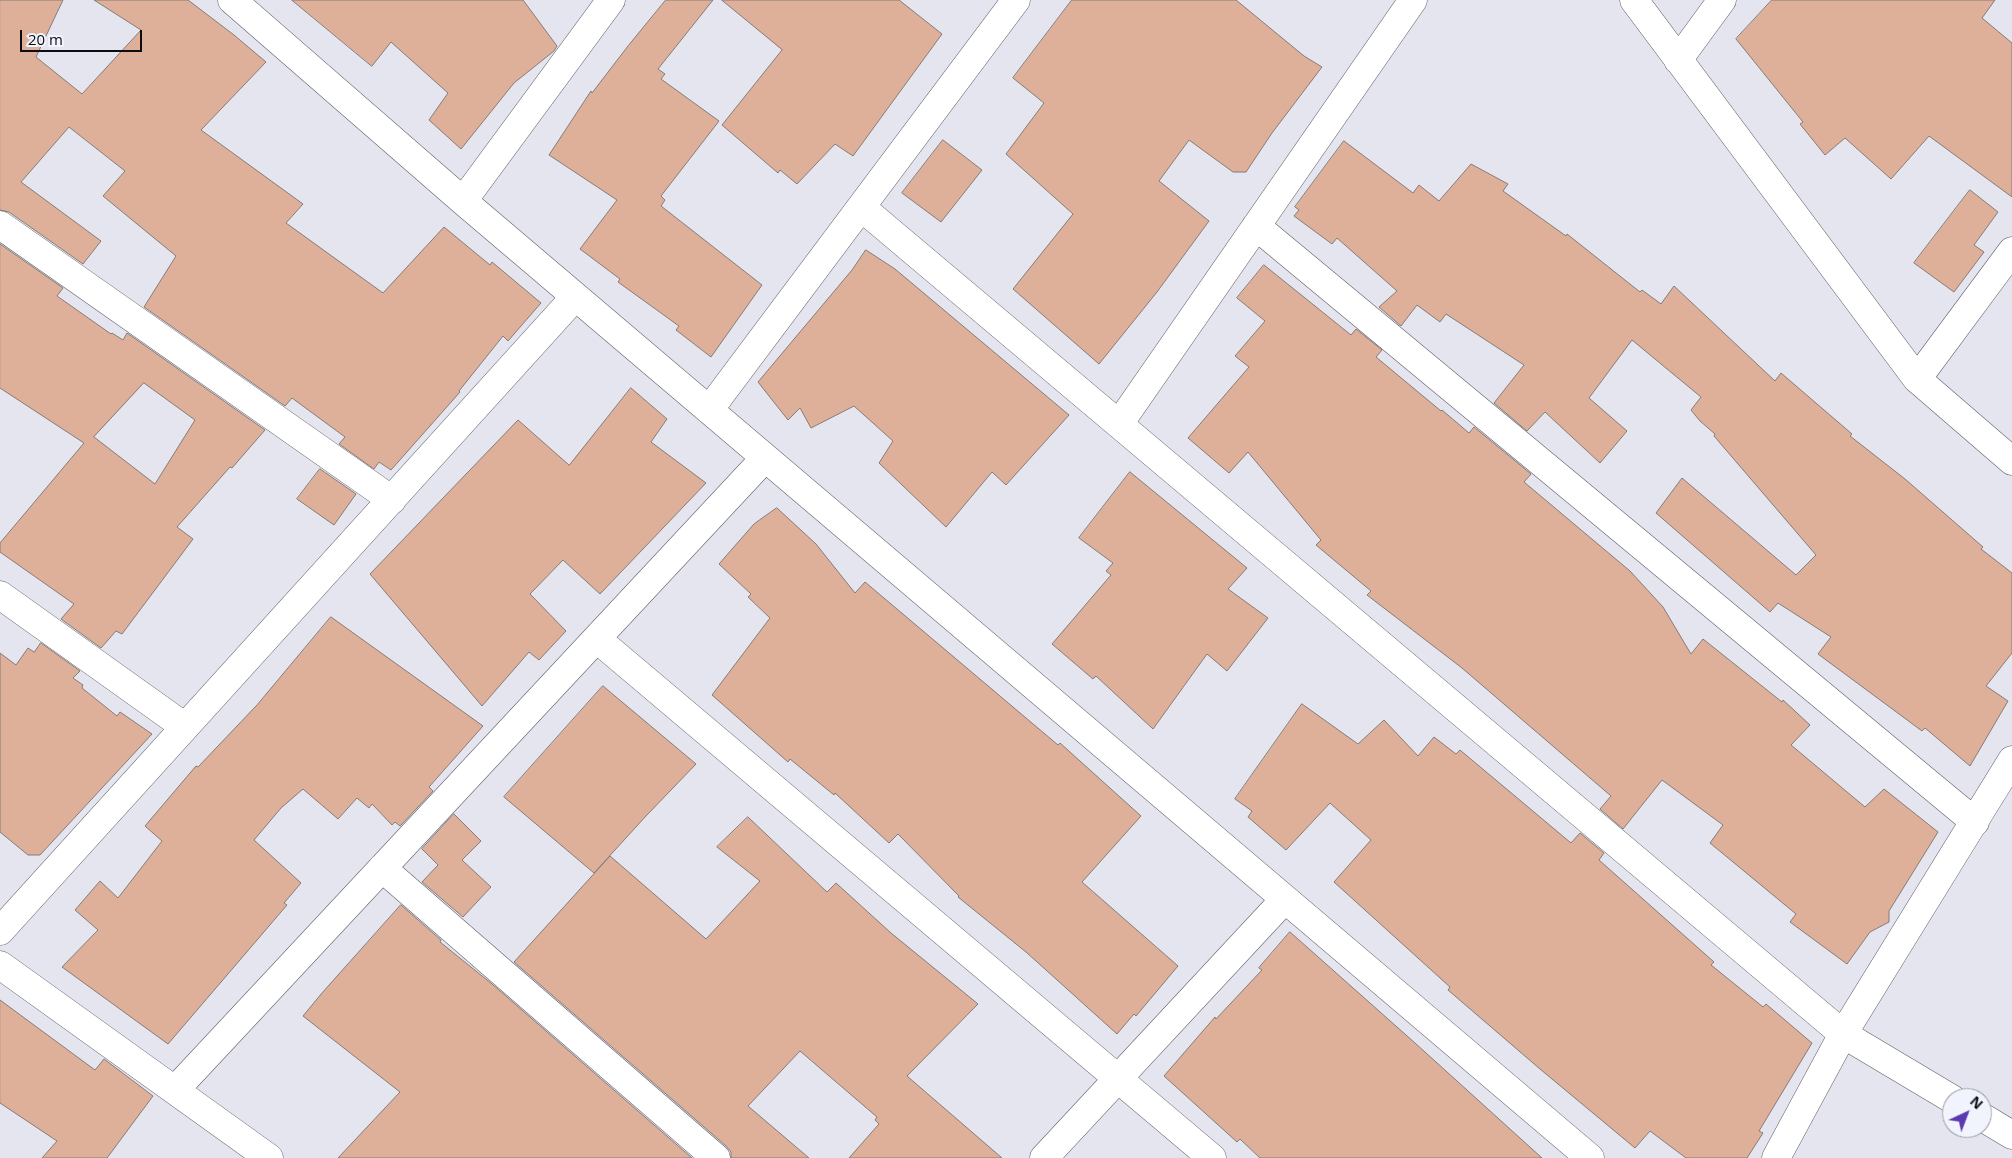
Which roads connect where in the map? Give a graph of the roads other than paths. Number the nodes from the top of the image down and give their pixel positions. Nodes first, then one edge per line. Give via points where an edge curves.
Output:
1 (232, 0) edge
2 (1016, 0) edge
3 (1413, 0) edge
4 (1634, 0) edge
5 (1722, 0) edge
6 (607, 2) edge
7 (1678, 60) junction
8 (463, 201) junction
9 (861, 207) junction
10 (0, 225) edge
11 (1256, 226) junction
12 (2012, 251) edge
13 (575, 297) junction
14 (1917, 379) junction
15 (709, 410) junction
16 (1119, 424) junction
17 (765, 458) junction
18 (2012, 461) edge
19 (392, 500) junction
20 (0, 595) edge
21 (597, 639) junction
22 (185, 727) junction
23 (2012, 760) edge
24 (1975, 822) junction
25 (382, 868) junction
26 (1285, 899) junction
27 (0, 931) edge
28 (0, 965) edge
29 (1844, 1034) junction
30 (1118, 1078) junction
31 (175, 1090) junction
32 (1942, 1093) edge
33 (1992, 1123) edge
34 (2012, 1135) edge
35 (269, 1158) edge
36 (716, 1158) edge
37 (1044, 1158) edge
38 (1212, 1158) edge
39 (1590, 1158) edge
40 (1776, 1158) edge

1 - 8 street
2 - 9 street
3 - 11 street
4 - 7 street
5 - 7 street
6 - 8 street
7 - 14 street
8 - 13 street
9 - 15 street
9 - 16 street
10 - 19 street
11 - 16 street
11 - 24 street
12 - 14 street
13 - 15 street
13 - 19 street
14 - 18 street
15 - 17 street
16 - 29 street
17 - 21 street
17 - 26 street
19 - 22 street
20 - 22 street
21 - 25 street
21 - 30 street
22 - 27 street
23 - 24 street
24 - 29 street
25 - 31 street
25 - 36 street
26 - 30 street
26 - 39 street
28 - 31 street
29 - 32 street
29 - 40 street
30 - 37 street
30 - 38 street
31 - 35 street
33 - 34 street

